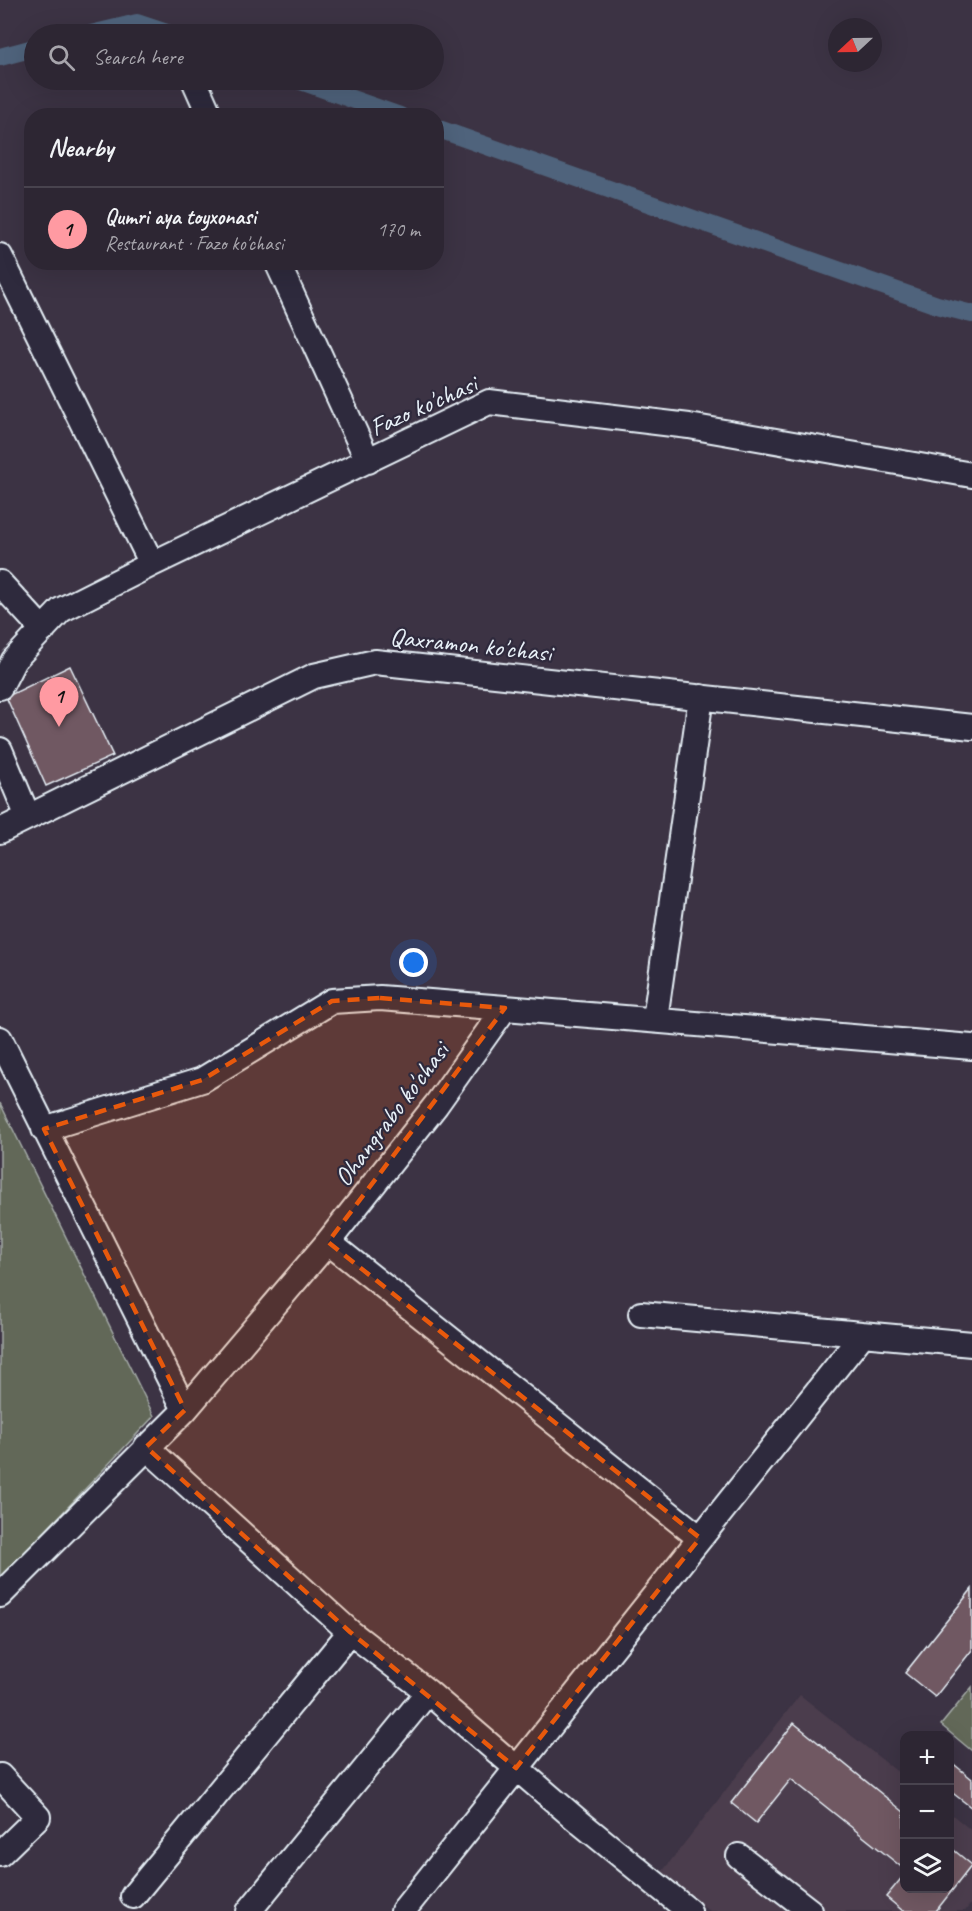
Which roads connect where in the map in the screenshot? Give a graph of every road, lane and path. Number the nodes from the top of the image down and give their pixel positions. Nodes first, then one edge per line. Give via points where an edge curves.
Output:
1 (198, 90) edge
2 (206, 108) edge
3 (0, 256) edge
4 (281, 270) edge
5 (368, 461) junction
6 (972, 475) edge
7 (152, 564) junction
8 (0, 583) edge
9 (43, 630) junction
10 (0, 687) edge
11 (701, 697) junction
12 (972, 727) edge
13 (0, 750) edge
14 (28, 817) junction
15 (0, 831) edge
16 (505, 1008) junction
17 (655, 1019) junction
18 (0, 1039) edge
19 (972, 1047) edge
20 (44, 1129) junction
21 (328, 1242) junction
22 (641, 1314) dead end
23 (863, 1334) junction
24 (972, 1344) edge
25 (185, 1410) junction
26 (146, 1447) junction
27 (700, 1538) junction
28 (0, 1595) edge
29 (350, 1632) junction
30 (428, 1692) junction
31 (516, 1768) junction
32 (0, 1776) edge
33 (0, 1854) edge
34 (739, 1856) dead end
35 (133, 1896) dead end
36 (249, 1911) edge
37 (404, 1911) edge
38 (689, 1911) edge
39 (810, 1911) edge

1 - 2 street
3 - 7 street
4 - 5 street
5 - 6 street, Fazo ko'chasi via 489,402 689,426
5 - 7 street, Fazo ko'chasi
7 - 9 street, Fazo ko'chasi via 61,610
8 - 9 street
9 - 10 street, Fazo ko'chasi via 14,660
11 - 12 street, Qaxramon ko'chasi
11 - 14 street, Qaxramon ko'chasi via 375,662 315,676
11 - 17 street
13 - 14 street
14 - 15 street, Qaxramon ko'chasi
16 - 17 street
16 - 20 street via 380,998 332,1001 202,1080
16 - 21 street, Ohangrabo ko'chasi via 436,1105
17 - 19 street
18 - 20 street
20 - 25 street
21 - 25 street, Ohangrabo ko'chasi
21 - 27 street
22 - 23 street
23 - 24 street
23 - 27 street
25 - 26 street, Ohangrabo ko'chasi
26 - 28 street, Ohangrabo ko'chasi
26 - 29 street
27 - 31 street
29 - 30 street
29 - 35 street
30 - 31 street
30 - 36 street
31 - 37 street
31 - 38 street
32 - 33 street via 38,1817
34 - 39 street

